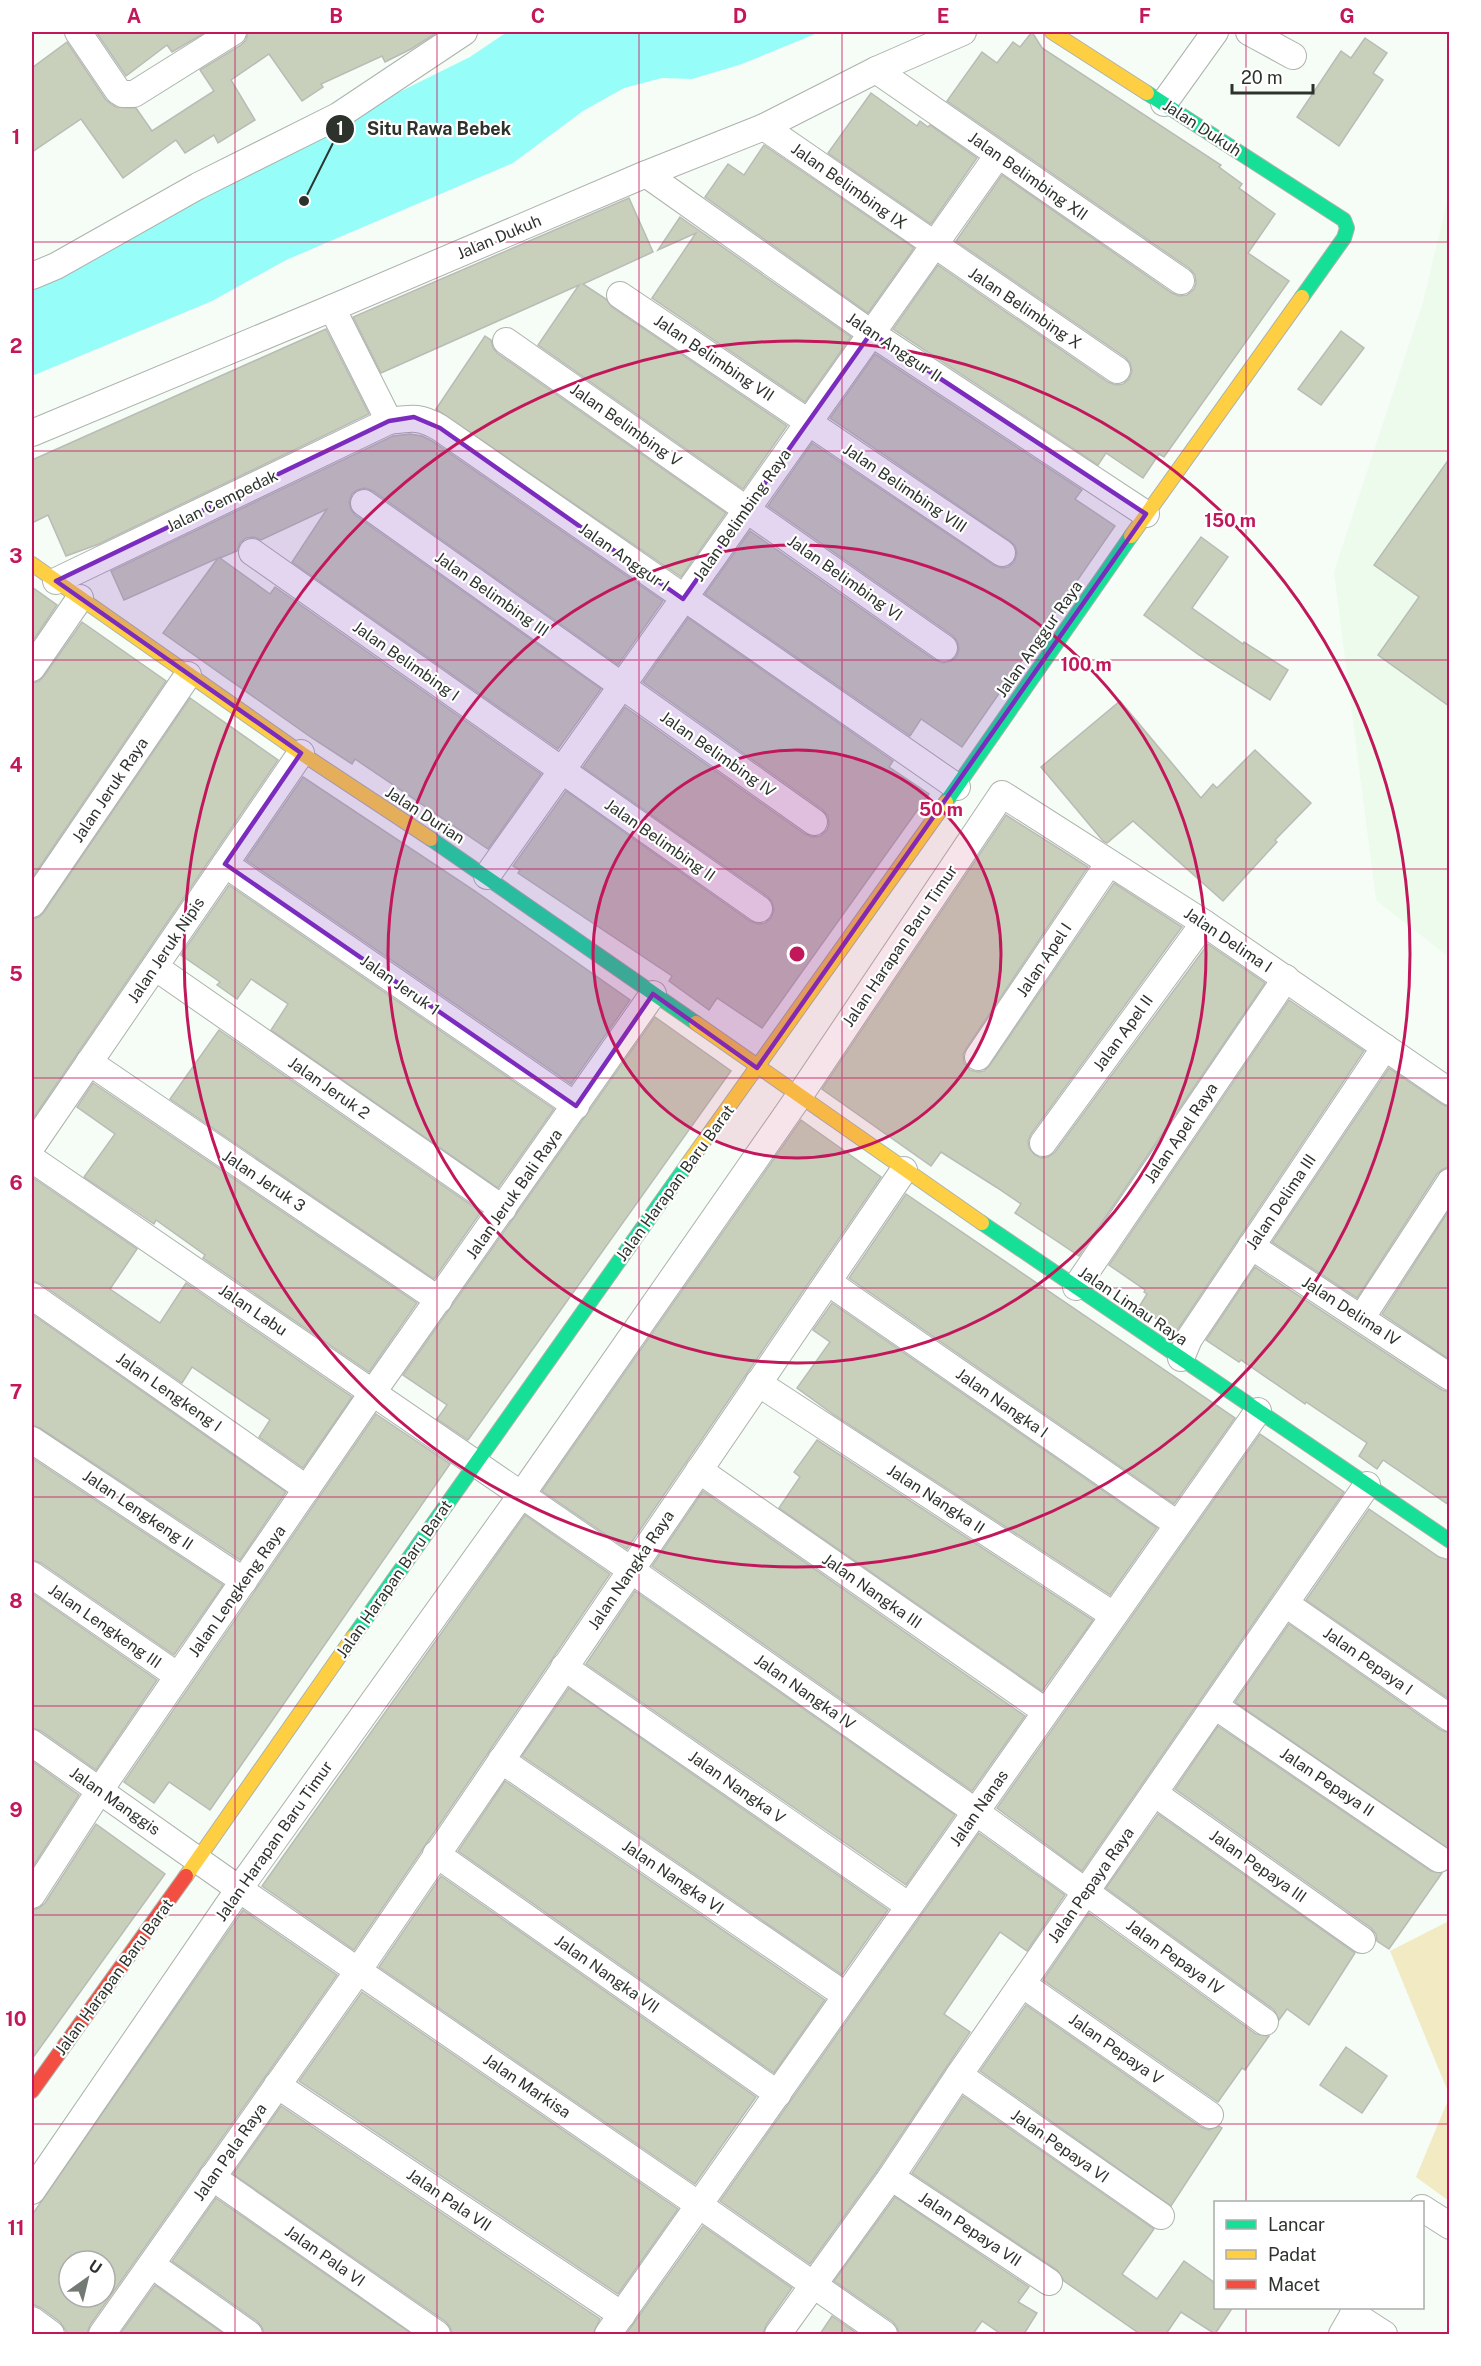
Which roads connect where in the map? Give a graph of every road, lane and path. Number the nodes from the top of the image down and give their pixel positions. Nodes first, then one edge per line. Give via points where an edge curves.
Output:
1 (78, 32) edge
2 (233, 32) edge
3 (464, 32) edge
4 (963, 32) edge
5 (1052, 32) edge
6 (1215, 32) edge
7 (1249, 32) edge
8 (1293, 56) dead end
9 (876, 70) junction
10 (1164, 103) junction
11 (764, 127) junction
12 (998, 155) junction
13 (646, 174) junction
14 (1347, 228) joint
15 (934, 245) junction
16 (32, 276) edge
17 (1181, 281) dead end
18 (620, 295) dead end
19 (332, 308) junction
20 (871, 333) junction
21 (507, 341) dead end
22 (1117, 370) dead end
23 (389, 421) junction
24 (808, 422) junction
25 (32, 433) edge
26 (364, 502) dead end
27 (746, 509) junction
28 (1146, 514) junction
29 (252, 552) dead end
30 (1002, 553) dead end
31 (32, 564) edge
32 (56, 581) junction
33 (80, 598) junction
34 (683, 598) junction
35 (944, 648) dead end
36 (32, 668) edge
37 (188, 675) junction
38 (621, 686) junction
39 (301, 753) junction
40 (561, 771) junction
41 (957, 787) junction
42 (1002, 794) joint
43 (814, 822) dead end
44 (1109, 863) junction
45 (225, 864) junction
46 (487, 876) junction
47 (32, 904) edge
48 (759, 909) dead end
49 (1204, 923) junction
50 (155, 967) junction
51 (1286, 978) junction
52 (652, 994) junction
53 (1385, 1047) junction
54 (978, 1057) dead end
55 (89, 1062) junction
56 (757, 1068) junction
57 (1449, 1092) edge
58 (798, 1098) junction
59 (576, 1106) junction
60 (1043, 1143) dead end
61 (32, 1146) edge
62 (32, 1159) edge
63 (904, 1170) junction
64 (1449, 1182) edge
65 (503, 1209) junction
66 (1251, 1246) junction
67 (828, 1282) junction
68 (1076, 1287) junction
69 (32, 1296) edge
70 (439, 1300) junction
71 (1362, 1317) junction
72 (1181, 1358) junction
73 (1449, 1377) edge
74 (758, 1383) junction
75 (374, 1392) junction
76 (1258, 1411) junction
77 (32, 1440) edge
78 (475, 1462) junction
79 (699, 1470) junction
80 (1367, 1485) junction
81 (307, 1489) junction
82 (522, 1494) junction
83 (1177, 1524) junction
84 (1449, 1541) edge
85 (631, 1570) junction
86 (32, 1575) edge
87 (244, 1581) junction
88 (1286, 1604) junction
89 (1113, 1615) junction
90 (564, 1667) junction
91 (178, 1676) junction
92 (1215, 1706) junction
93 (1045, 1711) junction
94 (1449, 1718) edge
95 (32, 1743) edge
96 (501, 1760) junction
97 (100, 1790) junction
98 (1154, 1793) junction
99 (976, 1812) junction
100 (436, 1854) junction
101 (198, 1859) junction
102 (1439, 1859) dead end
103 (239, 1889) junction
104 (1086, 1892) junction
105 (32, 1895) edge
106 (909, 1906) junction
107 (1362, 1940) dead end
108 (357, 1970) junction
109 (1022, 1984) junction
110 (846, 1995) junction
111 (1265, 2022) dead end
112 (959, 2075) junction
113 (277, 2085) junction
114 (32, 2091) edge
115 (778, 2094) junction
116 (1210, 2115) dead end
117 (212, 2177) junction
118 (891, 2177) junction
119 (32, 2191) edge
120 (699, 2205) junction
121 (1424, 2209) edge
122 (1161, 2216) dead end
123 (1449, 2226) edge
124 (152, 2265) junction
125 (1049, 2282) dead end
126 (813, 2284) junction
127 (1351, 2319) edge
128 (32, 2320) edge
129 (615, 2325) edge
130 (51, 2334) edge
131 (102, 2334) edge
132 (249, 2334) edge
133 (437, 2334) edge
134 (778, 2334) edge
135 (884, 2334) edge
136 (1384, 2334) edge

1 - 2 street via 123,94 134,94
3 - 16 street via 338,116
4 - 9 street, Jalan Dukuh
5 - 10 street, Jalan Dukuh
6 - 10 street
7 - 8 street
9 - 11 street, Jalan Dukuh
9 - 12 street, Jalan Belimbing XII
10 - 14 street, Jalan Dukuh via 1344,220
11 - 13 street, Jalan Dukuh
11 - 15 street, Jalan Belimbing IX
12 - 15 street, Jalan Belimbing Raya
12 - 17 street, Jalan Belimbing XII
13 - 19 street, Jalan Dukuh
13 - 20 street, Jalan Anggur II
14 - 28 street, Jalan Anggur Raya via 1344,238
15 - 20 street, Jalan Belimbing Raya
15 - 22 street, Jalan Belimbing X
18 - 24 street, Jalan Belimbing VII
19 - 23 street
19 - 25 street, Jalan Dukuh
20 - 24 street, Jalan Belimbing Raya
20 - 28 street, Jalan Anggur II
21 - 27 street, Jalan Belimbing V
23 - 32 street, Jalan Cempedak
23 - 34 street, Jalan Anggur I via 414,417 427,420
24 - 27 street, Jalan Belimbing Raya
24 - 30 street, Jalan Belimbing VIII
26 - 38 street, Jalan Belimbing III
27 - 34 street, Jalan Belimbing Raya
27 - 35 street, Jalan Belimbing VI
28 - 41 street, Jalan Anggur Raya
29 - 40 street, Jalan Belimbing I
31 - 32 street, Jalan Durian
32 - 33 street, Jalan Durian
33 - 36 street
33 - 37 street, Jalan Durian
34 - 38 street, Jalan Belimbing Raya
34 - 41 street, Jalan Anggur I
37 - 39 street, Jalan Durian
37 - 47 street, Jalan Jeruk Raya
38 - 40 street, Jalan Belimbing Raya
38 - 43 street, Jalan Belimbing IV
39 - 45 street, Jalan Jeruk Nipis
39 - 46 street, Jalan Durian
40 - 46 street, Jalan Belimbing Raya
40 - 48 street, Jalan Belimbing II
41 - 56 street, Jalan Anggur Raya
42 - 44 street, Jalan Delima I
42 - 58 street, Jalan Harapan Baru Timur
44 - 49 street, Jalan Delima I
44 - 54 street, Jalan Apel I
45 - 50 street, Jalan Jeruk Nipis
45 - 59 street, Jalan Jeruk 1
46 - 52 street, Jalan Durian
49 - 51 street, Jalan Delima I
49 - 60 street, Jalan Apel II
50 - 55 street, Jalan Jeruk Nipis
50 - 65 street, Jalan Jeruk 2
51 - 53 street, Jalan Delima I
51 - 68 street, Jalan Apel Raya
52 - 56 street, Jalan Durian
52 - 59 street, Jalan Jeruk Bali Raya
53 - 57 street, Jalan Delima I
53 - 66 street, Jalan Delima III
55 - 61 street, Jalan Jeruk Nipis
55 - 70 street, Jalan Jeruk 3
56 - 58 street, Jalan Durian
56 - 78 street, Jalan Harapan Baru Barat
58 - 63 street, Jalan Limau Raya
58 - 82 street
59 - 65 street, Jalan Jeruk Bali Raya
62 - 75 street, Jalan Labu
63 - 67 street, Jalan Nangka Raya
63 - 68 street, Jalan Limau Raya
64 - 71 street
65 - 70 street, Jalan Jeruk Bali Raya
66 - 71 street, Jalan Delima IV
66 - 72 street, Jalan Delima III
67 - 74 street, Jalan Nangka Raya
67 - 83 street, Jalan Nangka I
68 - 72 street, Jalan Limau Raya
69 - 81 street, Jalan Lengkeng I
70 - 75 street, Jalan Jeruk Bali Raya
71 - 73 street, Jalan Delima IV
72 - 76 street, Jalan Limau Raya
74 - 79 street, Jalan Nangka Raya
74 - 89 street, Jalan Nangka II
75 - 78 street, Jalan Labu
75 - 81 street, Jalan Lengkeng Raya
76 - 80 street, Jalan Limau Raya
76 - 83 street, Jalan Nanas
77 - 87 street, Jalan Lengkeng II
78 - 82 street, Jalan Labu
78 - 101 street, Jalan Harapan Baru Barat
79 - 85 street, Jalan Nangka Raya
79 - 93 street, Jalan Nangka III
80 - 84 street, Jalan Limau Raya
80 - 88 street, Jalan Pepaya Raya
81 - 87 street, Jalan Lengkeng Raya
82 - 85 street, Jalan Nangka IV
82 - 103 street, Jalan Harapan Baru Timur
83 - 89 street, Jalan Nanas
85 - 90 street, Jalan Nangka Raya
85 - 99 street, Jalan Nangka IV
86 - 91 street, Jalan Lengkeng III
87 - 91 street, Jalan Lengkeng Raya
88 - 92 street, Jalan Pepaya Raya
88 - 94 street, Jalan Pepaya I
89 - 93 street, Jalan Nanas
90 - 96 street, Jalan Nangka Raya
90 - 106 street, Jalan Nangka V
91 - 97 street, Jalan Lengkeng Raya
92 - 98 street, Jalan Pepaya Raya
92 - 102 street, Jalan Pepaya II
93 - 99 street, Jalan Nanas
95 - 97 street, Jalan Manggis
96 - 100 street, Jalan Nangka Raya
96 - 110 street, Jalan Nangka VI
97 - 101 street, Jalan Manggis
97 - 105 street, Jalan Lengkeng Raya
98 - 104 street, Jalan Pepaya Raya
98 - 107 street, Jalan Pepaya III
99 - 104 street, Jalan Nangka IV
99 - 106 street, Jalan Nanas
100 - 108 street, Jalan Nangka Raya
100 - 115 street, Jalan Nangka VII
101 - 103 street, Jalan Manggis
101 - 114 street, Jalan Harapan Baru Barat
103 - 108 street, Jalan Markisa
103 - 119 street, Jalan Harapan Baru Timur
104 - 109 street, Jalan Pepaya Raya
104 - 111 street, Jalan Pepaya IV
106 - 110 street, Jalan Nanas
108 - 113 street, Jalan Pala Raya
108 - 120 street, Jalan Markisa
109 - 112 street, Jalan Pepaya Raya
109 - 116 street, Jalan Pepaya V
110 - 115 street, Jalan Nanas
112 - 118 street, Jalan Pepaya Raya
112 - 122 street, Jalan Pepaya VI
113 - 117 street, Jalan Pala Raya
113 - 129 street, Jalan Pala VII
115 - 120 street, Jalan Nanas
117 - 124 street, Jalan Pala Raya
117 - 133 street, Jalan Pala VI
118 - 125 street, Jalan Pepaya VII
118 - 126 street, Jalan Pepaya Raya
120 - 126 street, Jalan Markisa
120 - 129 street, Jalan Nanas
121 - 123 street
124 - 131 street, Jalan Pala Raya
124 - 132 street
126 - 134 street, Jalan Pepaya Raya
126 - 135 street, Jalan Markisa
127 - 136 street
128 - 130 street

